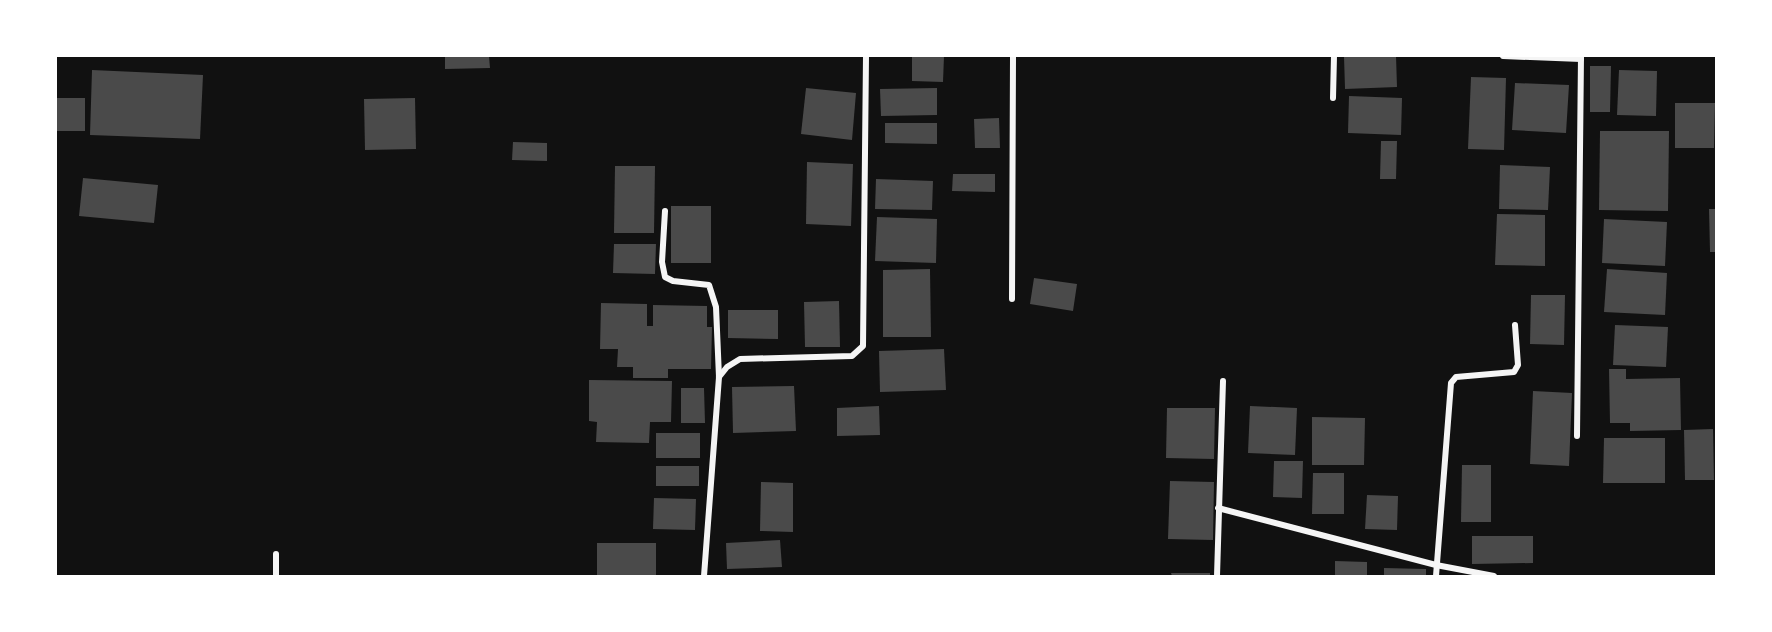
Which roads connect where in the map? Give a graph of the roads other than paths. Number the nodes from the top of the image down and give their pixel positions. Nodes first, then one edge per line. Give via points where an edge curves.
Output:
1 (866, 56) edge
2 (1013, 56) edge
3 (1334, 56) edge
4 (1503, 56) edge
5 (1581, 57) edge
6 (1333, 99) dead end
7 (665, 211) dead end
8 (1012, 299) dead end
9 (1515, 326) dead end
10 (719, 377) junction
11 (1223, 381) dead end
12 (1577, 436) dead end
13 (1218, 508) junction
14 (276, 554) dead end
15 (1436, 565) junction
16 (276, 576) edge
17 (704, 576) edge
18 (1217, 576) edge
19 (1436, 576) edge
20 (1494, 576) edge

1 - 10 street via 863,346 852,356 740,359
2 - 8 street
3 - 6 street
4 - 5 street
5 - 12 street
7 - 10 street via 665,277 709,285 716,307
9 - 15 street via 1518,365 1514,372 1456,377 1451,383
10 - 17 street
11 - 13 street
13 - 15 street
13 - 18 street
14 - 16 street
15 - 19 street
15 - 20 street

